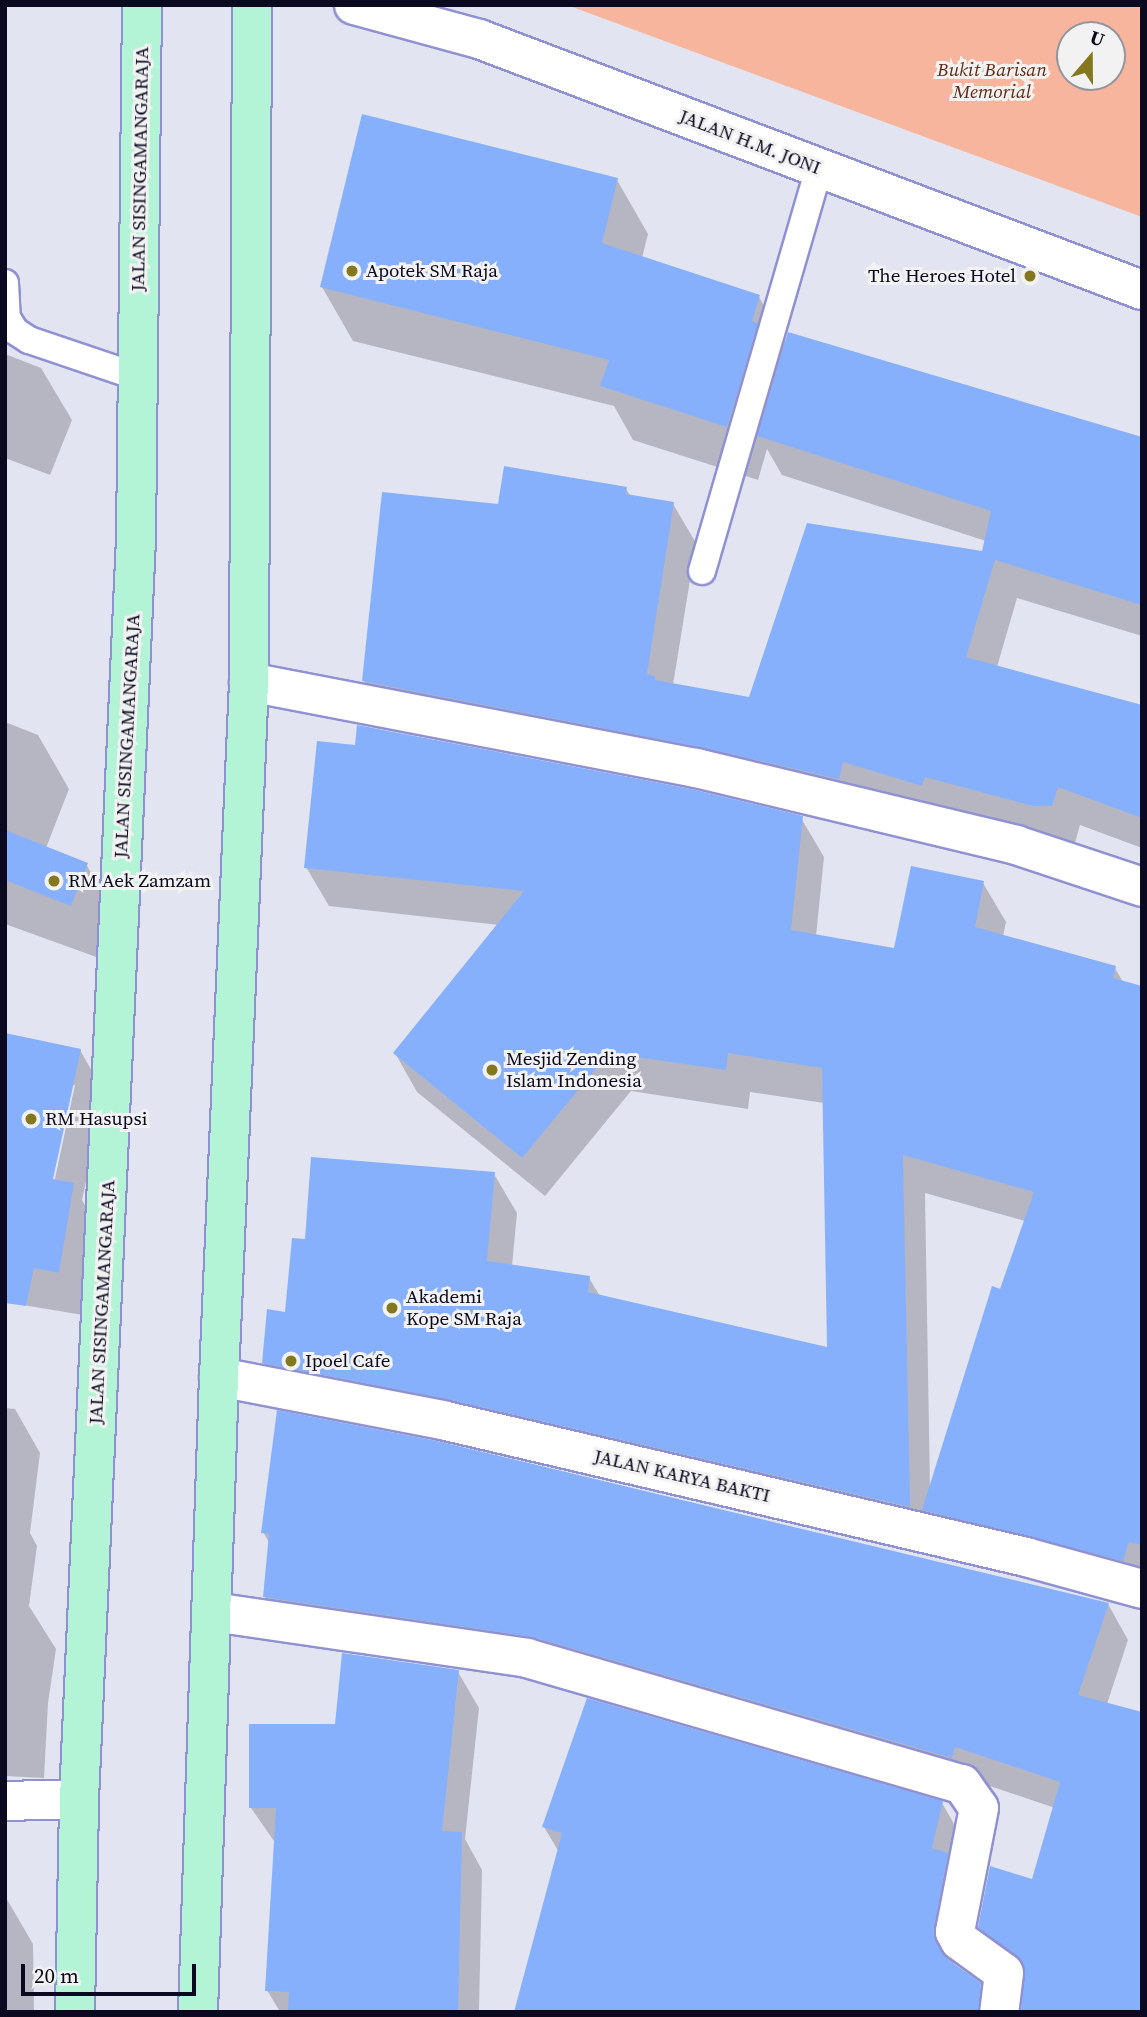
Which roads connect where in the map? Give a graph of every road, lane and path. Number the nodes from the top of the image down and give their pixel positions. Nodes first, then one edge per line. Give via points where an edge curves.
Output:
1 (142, 5) edge
2 (252, 5) edge
3 (354, 5) edge
4 (819, 168) junction
5 (5, 283) edge
6 (1142, 290) edge
7 (138, 377) junction
8 (702, 572) dead end
9 (249, 682) junction
10 (1142, 887) edge
11 (219, 1377) junction
12 (1142, 1589) edge
13 (213, 1612) junction
14 (79, 1799) junction
15 (5, 1801) edge
16 (75, 2012) edge
17 (198, 2012) edge
18 (999, 2012) edge

1 - 7 main road, JALAN SISINGAMANGARAJA
2 - 9 main road
3 - 4 street, JALAN H.M. JONI via 479,39
4 - 6 street, JALAN H.M. JONI
4 - 8 lane
5 - 7 lane via 7,318 15,331 29,340
7 - 14 main road, JALAN SISINGAMANGARAJA via 136,539
9 - 10 street via 696,768 1016,845
9 - 11 main road
11 - 12 street, JALAN KARYA BAKTI via 442,1420 1012,1554
11 - 13 main road
13 - 17 main road
13 - 18 street via 527,1658 962,1784 979,1808 955,1932 960,1941 1004,1973
14 - 15 street
14 - 16 main road, JALAN SISINGAMANGARAJA

